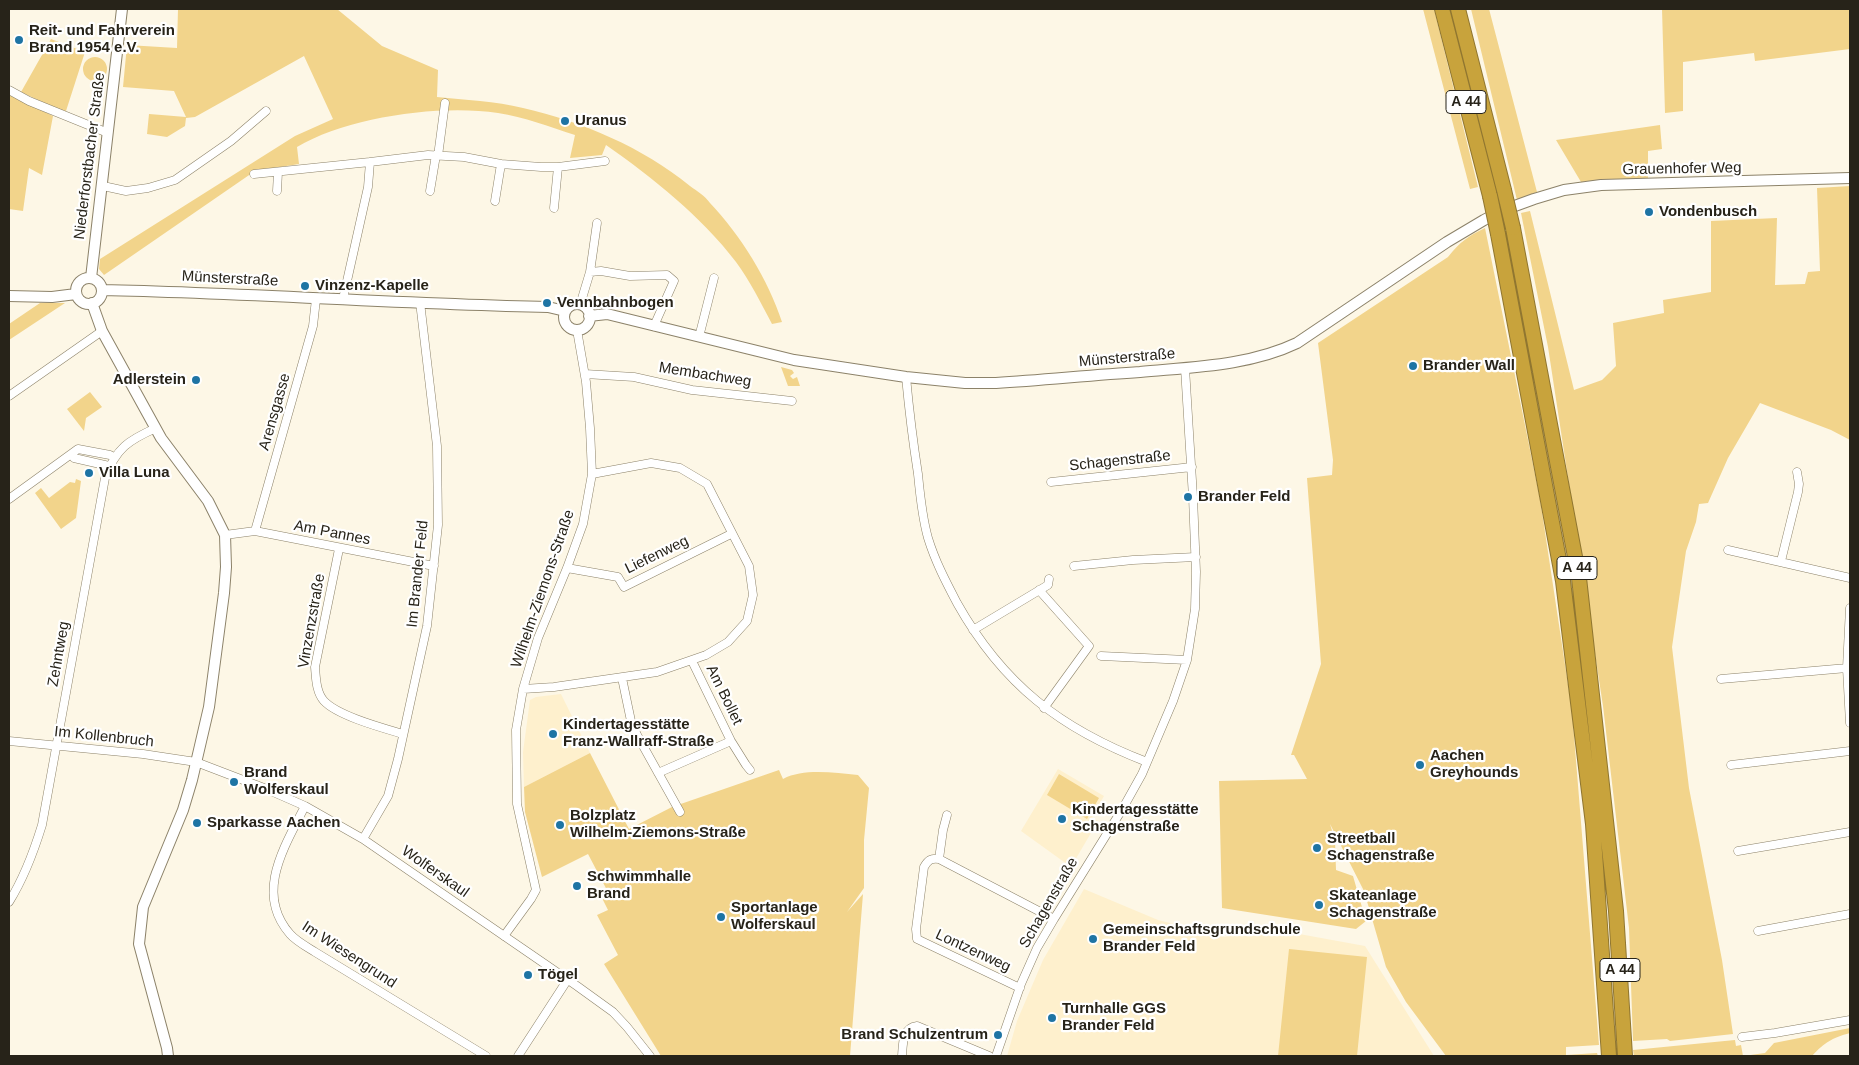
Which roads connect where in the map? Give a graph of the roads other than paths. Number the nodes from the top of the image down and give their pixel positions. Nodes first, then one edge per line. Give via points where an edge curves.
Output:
1 (122, 9) edge
2 (1442, 9) edge
3 (1458, 9) edge
4 (9, 90) edge
5 (445, 103) dead end
6 (266, 111) dead end
7 (108, 133) junction
8 (437, 156) junction
9 (605, 161) dead end
10 (370, 162) junction
11 (501, 164) junction
12 (558, 167) junction
13 (278, 172) junction
14 (254, 174) dead end
15 (1850, 178) edge
16 (103, 186) junction
17 (277, 190) dead end
18 (430, 191) dead end
19 (495, 202) dead end
20 (1518, 204) joint
21 (554, 208) dead end
22 (597, 223) dead end
23 (590, 272) junction
24 (91, 278) junction
25 (714, 278) dead end
26 (102, 290) junction
27 (76, 294) junction
28 (9, 296) edge
29 (316, 299) junction
30 (343, 299) junction
31 (420, 302) junction
32 (92, 303) junction
33 (580, 305) junction
34 (565, 311) junction
35 (589, 316) junction
36 (654, 326) junction
37 (577, 330) junction
38 (102, 331) junction
39 (699, 336) junction
40 (1184, 368) junction
41 (585, 374) junction
42 (906, 377) junction
43 (9, 396) edge
44 (792, 401) dead end
45 (156, 428) junction
46 (71, 454) junction
47 (114, 457) junction
48 (109, 466) junction
49 (1192, 467) junction
50 (1797, 472) dead end
51 (592, 474) junction
52 (1051, 482) dead end
53 (9, 499) edge
54 (255, 531) junction
55 (731, 534) junction
56 (225, 535) junction
57 (339, 549) junction
58 (1728, 550) dead end
59 (1196, 557) junction
60 (1781, 562) junction
61 (434, 566) junction
62 (1074, 566) dead end
63 (567, 568) junction
64 (1850, 578) edge
65 (1050, 579) dead end
66 (1039, 590) junction
67 (1850, 608) edge
68 (973, 630) junction
69 (1101, 656) dead end
70 (1187, 660) junction
71 (692, 661) junction
72 (1847, 668) junction
73 (622, 678) junction
74 (1721, 679) dead end
75 (523, 689) junction
76 (1044, 708) junction
77 (1850, 723) edge
78 (403, 734) junction
79 (732, 741) junction
80 (9, 742) edge
81 (56, 746) junction
82 (1850, 751) edge
83 (196, 762) junction
84 (1147, 762) junction
85 (1731, 765) dead end
86 (750, 770) dead end
87 (658, 774) junction
88 (305, 806) junction
89 (680, 812) dead end
90 (947, 815) dead end
91 (1850, 832) edge
92 (363, 839) junction
93 (1738, 852) dead end
94 (939, 859) junction
95 (9, 902) edge
96 (1850, 914) edge
97 (1054, 919) junction
98 (1758, 931) dead end
99 (504, 936) junction
100 (568, 979) junction
101 (1020, 988) junction
102 (1850, 1020) edge
103 (1742, 1037) dead end
104 (168, 1056) edge
105 (486, 1056) edge
106 (518, 1056) edge
107 (650, 1056) edge
108 (902, 1056) edge
109 (989, 1056) edge
110 (996, 1056) edge
111 (1609, 1056) edge
112 (1625, 1056) edge

1 - 7 street, Niederforstbacher Straße
2 - 111 highway, A 44, bridge via 1490,196 1563,581 1593,824
3 - 112 highway, A 44, bridge via 1513,228 1579,578 1616,911
4 - 7 street
5 - 8 street
6 - 16 street via 231,141 175,180 126,191
7 - 16 street, Niederforstbacher Straße
8 - 10 street
8 - 11 street
8 - 18 street
9 - 12 street
10 - 13 street
10 - 30 street via 368,187
11 - 12 street
11 - 19 street
12 - 21 street
13 - 14 street
13 - 17 street
15 - 20 street, Grauenhofer Weg via 1601,185 1564,190
16 - 24 street, Niederforstbacher Straße
20 - 40 street, Münsterstraße via 1447,242 1282,351 1235,362
22 - 23 street
23 - 33 street
23 - 36 street via 670,277 674,281
24 - 26 street
24 - 27 street via 80,282
25 - 39 street
26 - 29 street, Münsterstraße
26 - 32 street via 100,298
27 - 28 street
27 - 32 street via 82,302
29 - 30 street, Münsterstraße
29 - 54 street, Arensgasse via 314,326
30 - 31 street, Münsterstraße
31 - 34 street, Münsterstraße via 548,307
31 - 61 street, Im Brander Feld via 437,446 438,525
32 - 38 street
33 - 34 street
33 - 35 street
34 - 37 street via 566,324
35 - 36 street, Münsterstraße via 607,314
35 - 37 street via 585,326
36 - 39 street, Münsterstraße
37 - 41 street, Wilhelm-Ziemons-Straße
38 - 43 street
38 - 45 street
39 - 42 street, Münsterstraße via 794,360
40 - 42 street, Münsterstraße via 996,384
40 - 49 street, Schagenstraße
41 - 44 street, Membachweg via 634,377 692,390
41 - 51 street, Wilhelm-Ziemons-Straße
42 - 68 street via 929,539 946,583
45 - 47 street, Zehntweg via 128,442
45 - 56 street via 208,501
46 - 47 street via 78,449
46 - 48 street via 74,458
46 - 53 street
47 - 48 street, Zehntweg
48 - 81 street, Zehntweg
49 - 52 street, Schagenstraße
49 - 59 street, Schagenstraße
50 - 60 street via 1798,492
51 - 55 street via 651,463 680,468 707,484
51 - 63 street, Wilhelm-Ziemons-Straße via 582,524
54 - 56 street, Am Pannes
54 - 57 street, Am Pannes
55 - 63 street, Liefenweg via 624,586 618,577
55 - 71 street via 749,566 753,595 747,621 728,642
56 - 83 street via 226,567 220,633 209,707
57 - 61 street, Am Pannes
57 - 78 street, Vinzenzstraße via 315,667 317,687 324,701 343,713
58 - 60 street
59 - 62 street
59 - 70 street, Schagenstraße via 1195,606
60 - 64 street
61 - 78 street, Im Brander Feld via 427,626
63 - 75 street, Wilhelm-Ziemons-Straße via 538,638
65 - 66 street via 1048,585
66 - 68 street
66 - 76 street via 1089,646
67 - 72 street
68 - 76 street via 1004,670
69 - 70 street
70 - 84 street, Schagenstraße
71 - 73 street via 658,672
71 - 79 street, Am Bollet
72 - 74 street
72 - 77 street
73 - 75 street
73 - 87 street via 631,721
75 - 99 street, Wilhelm-Ziemons-Straße via 516,730 517,804 536,890
76 - 84 street via 1078,731
78 - 92 street, Im Brander Feld via 388,796
79 - 86 street, Am Bollet
79 - 87 street, Am Bollet
80 - 81 street, Im Kollenbruch
81 - 83 street, Im Kollenbruch
81 - 95 street, Zehntweg via 42,825
82 - 85 street
83 - 88 street, Wolferskaul
83 - 104 street via 183,810 143,907 138,944
84 - 97 street, Schagenstraße via 1123,808
87 - 89 street
88 - 92 street, Wolferskaul
88 - 105 street, Im Wiesengrund via 282,853 274,880 273,902 279,920 291,936 315,952
90 - 94 street
91 - 93 street
92 - 99 street, Wolferskaul
94 - 97 street
94 - 101 street, Lontzenweg via 928,860 924,867 917,939
96 - 98 street
97 - 101 street, Schagenstraße
99 - 100 street, Wolferskaul
100 - 106 street
100 - 107 street, Wolferskaul via 613,1012
101 - 110 street, Schagenstraße
102 - 103 street
108 - 109 street via 905,1034 909,1028 917,1026

